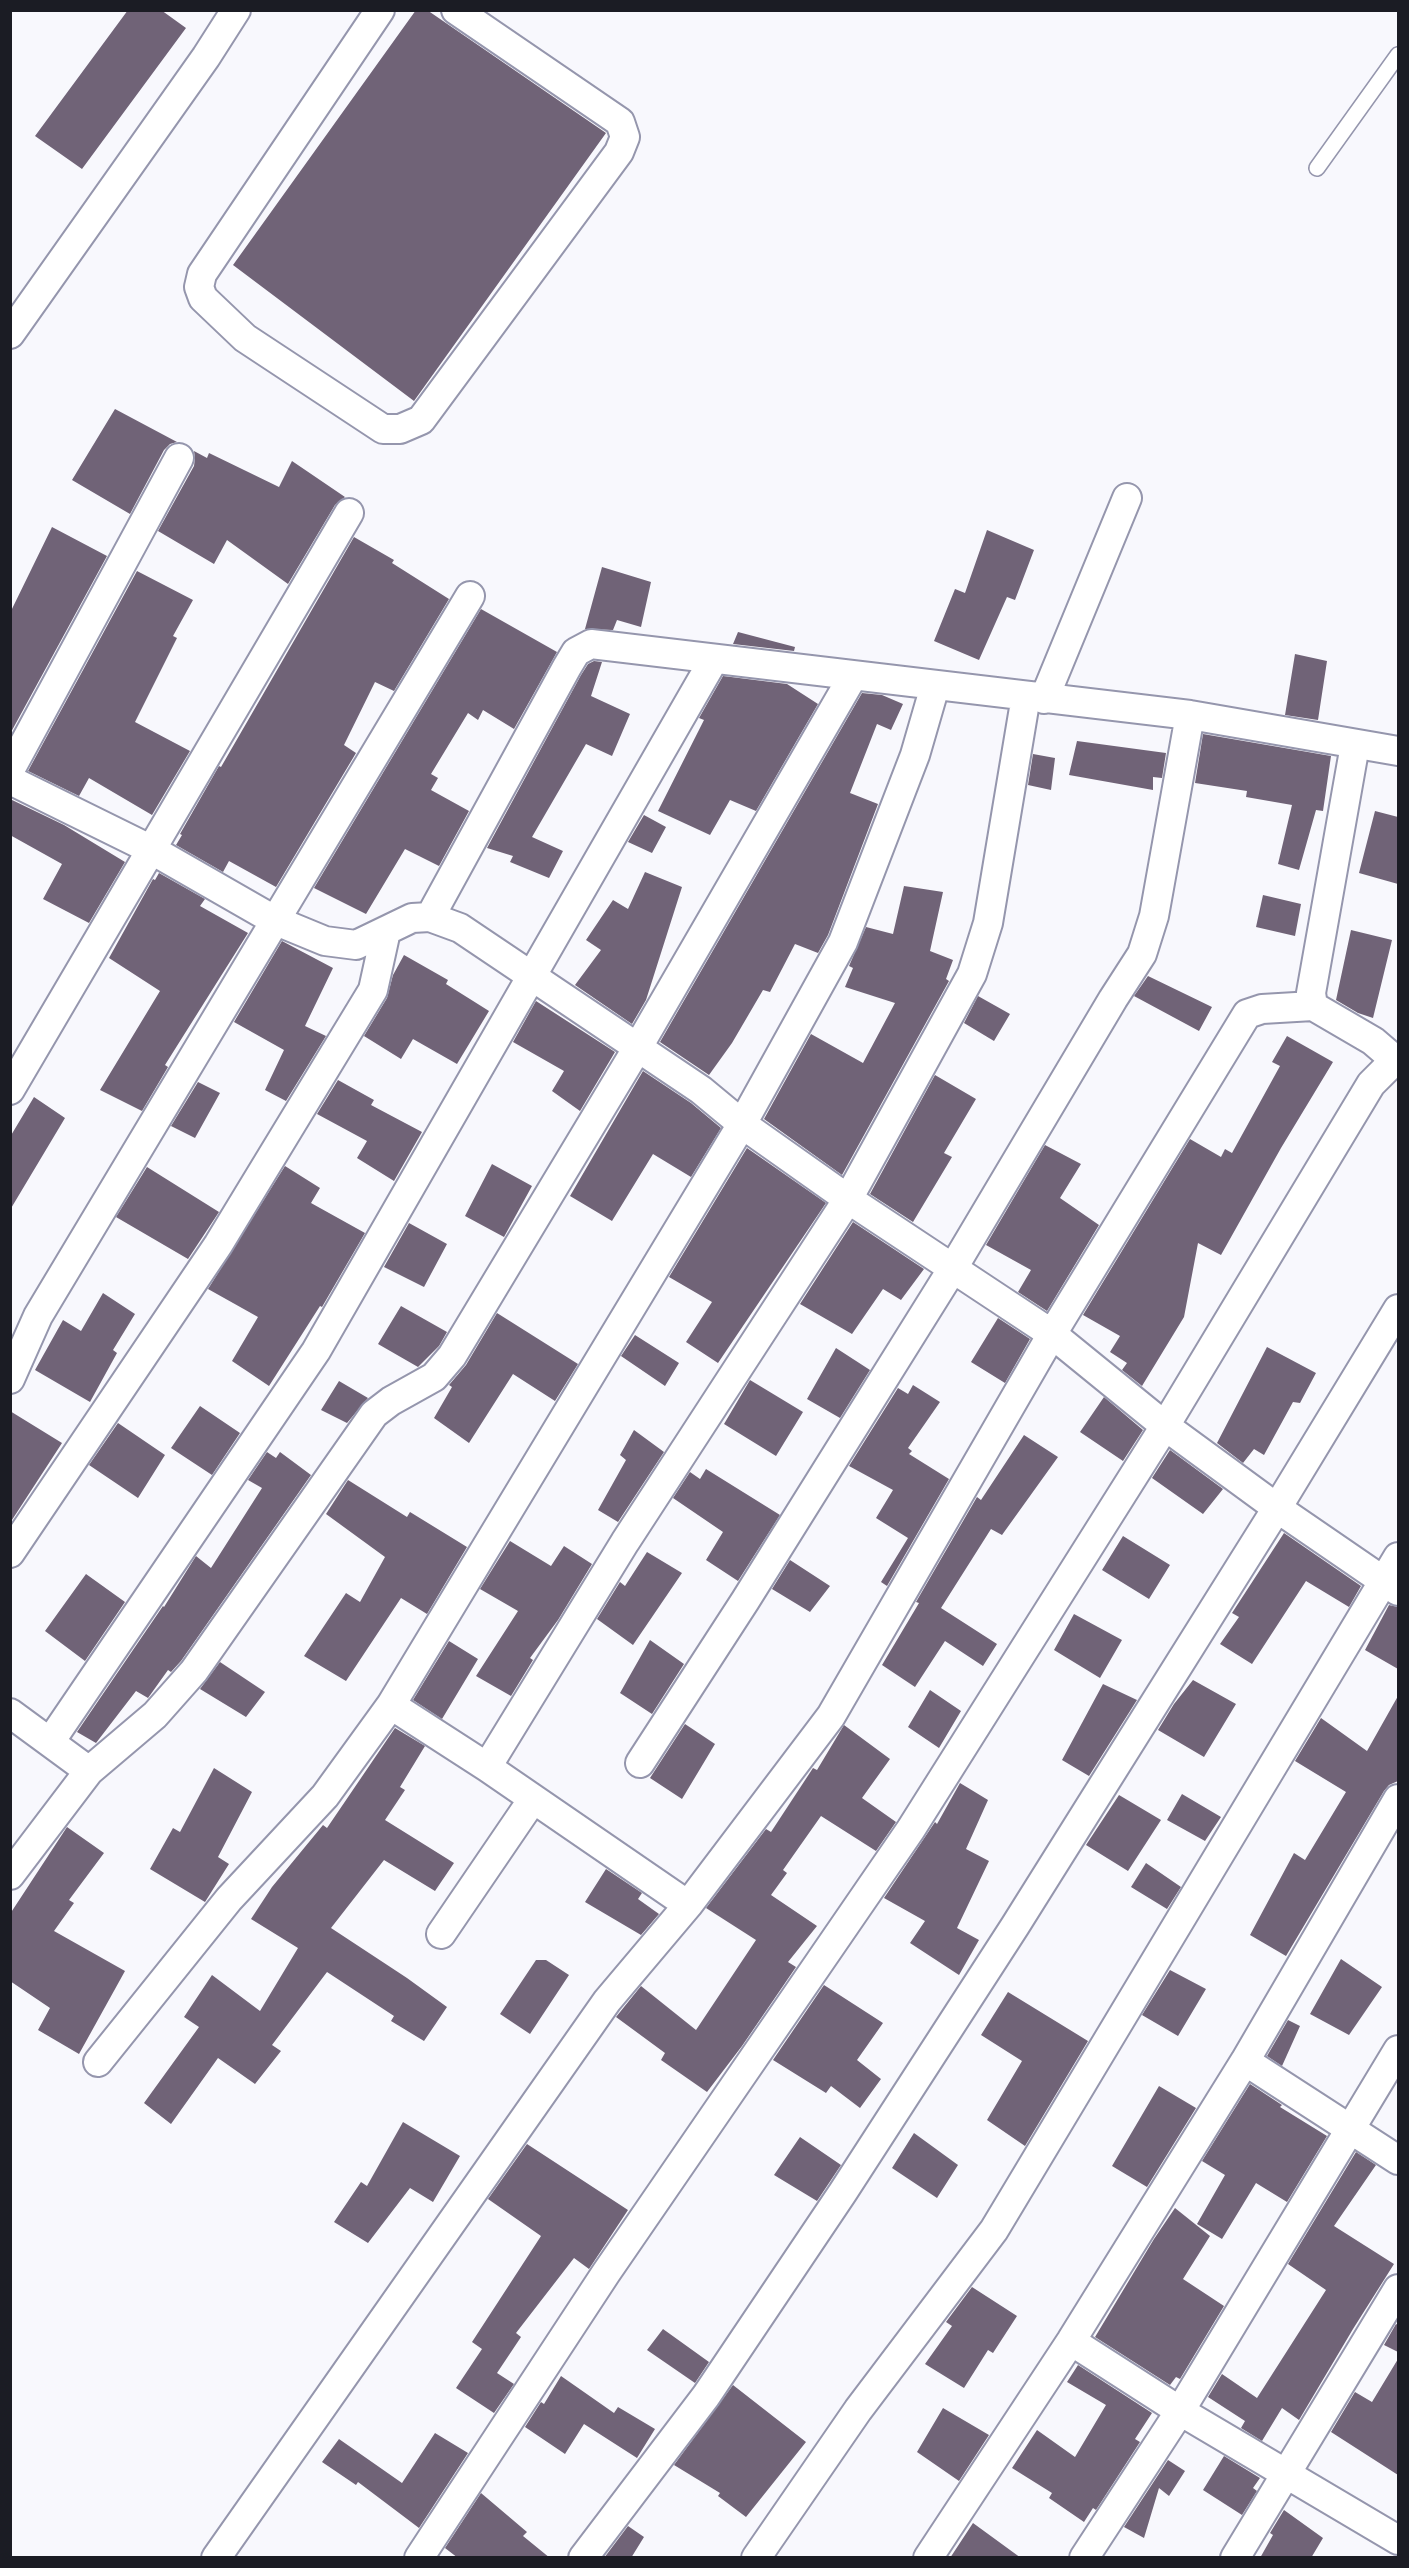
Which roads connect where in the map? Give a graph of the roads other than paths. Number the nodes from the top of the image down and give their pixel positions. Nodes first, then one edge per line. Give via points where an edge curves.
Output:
1 (236, 10) edge
2 (380, 10) edge
3 (456, 10) edge
4 (1398, 55) edge
5 (1317, 168) dead end
6 (10, 334) edge
7 (179, 458) dead end
8 (1127, 498) dead end
9 (349, 513) dead end
10 (470, 596) dead end
11 (714, 659) junction
12 (853, 676) junction
13 (935, 686) junction
14 (1035, 697) junction
15 (1190, 715) junction
16 (1355, 745) junction
17 (1398, 751) edge
18 (10, 770) edge
19 (10, 780) edge
20 (152, 850) junction
21 (430, 917) junction
22 (274, 920) junction
23 (386, 931) junction
24 (532, 976) junction
25 (1313, 1006) junction
26 (638, 1047) junction
27 (1396, 1058) edge
28 (10, 1090) edge
29 (741, 1124) junction
30 (848, 1199) junction
31 (953, 1268) junction
32 (1398, 1309) edge
33 (1052, 1334) junction
34 (10, 1379) edge
35 (1165, 1426) junction
36 (1277, 1509) junction
37 (10, 1553) edge
38 (1398, 1557) edge
39 (1391, 1586) edge
40 (391, 1706) junction
41 (10, 1713) edge
42 (50, 1742) junction
43 (640, 1763) dead end
44 (487, 1767) junction
45 (88, 1771) junction
46 (533, 1799) junction
47 (1398, 1799) edge
48 (10, 1875) edge
49 (688, 1905) junction
50 (441, 1934) dead end
51 (1398, 2050) edge
52 (1245, 2061) junction
53 (98, 2062) dead end
54 (1350, 2129) junction
55 (1398, 2160) edge
56 (1398, 2289) edge
57 (1071, 2341) junction
58 (1180, 2410) junction
59 (1288, 2473) junction
60 (1398, 2540) edge
61 (216, 2558) edge
62 (419, 2558) edge
63 (583, 2558) edge
64 (756, 2558) edge
65 (928, 2558) edge
66 (1084, 2558) edge
67 (1235, 2558) edge
68 (1387, 2558) edge

1 - 6 street
2 - 3 street via 201,274 199,287 203,298 245,338 383,429 400,429 421,420 619,152 624,138 620,122
4 - 5 lane
7 - 18 street
8 - 14 street
9 - 20 street
10 - 22 street
11 - 12 street
11 - 21 street via 591,645 576,652
11 - 24 street
12 - 13 street
12 - 26 street
13 - 14 street
13 - 29 street via 915,755 843,942
14 - 15 street
14 - 30 street via 988,923 972,974
15 - 16 street
15 - 31 street via 1154,916 1142,954
16 - 17 street
16 - 25 street via 1311,993
19 - 20 street
20 - 22 street
20 - 28 street
21 - 23 street via 412,918
21 - 24 street via 460,928
22 - 23 street via 325,941 356,945
22 - 34 street via 38,1316
23 - 37 street via 373,990 219,1245
24 - 26 street
24 - 42 street via 316,1351
25 - 27 street
25 - 33 street via 1262,1009 1247,1014
26 - 29 street via 701,1090
26 - 45 street via 452,1356 434,1377 374,1414 194,1671 155,1715
27 - 35 street via 1371,1084
29 - 30 street
29 - 40 street
30 - 31 street
30 - 44 street via 625,1542
31 - 33 street
31 - 43 street
32 - 36 street
33 - 35 street
33 - 49 street via 831,1716
35 - 36 street
35 - 62 street via 911,1829 606,2273
36 - 39 street
36 - 63 street via 843,2192 706,2396
38 - 39 street
39 - 64 street via 994,2230 858,2410
40 - 44 street
40 - 53 street via 325,1796 229,1899
41 - 42 street
42 - 45 street
44 - 46 street
45 - 48 street
46 - 49 street
46 - 50 street
47 - 52 street
49 - 61 street via 607,2001
51 - 54 street
52 - 54 street
52 - 57 street
54 - 55 street
54 - 58 street
56 - 59 street
57 - 58 street
57 - 65 street
58 - 59 street
58 - 66 street
59 - 60 street
59 - 67 street
60 - 68 street

